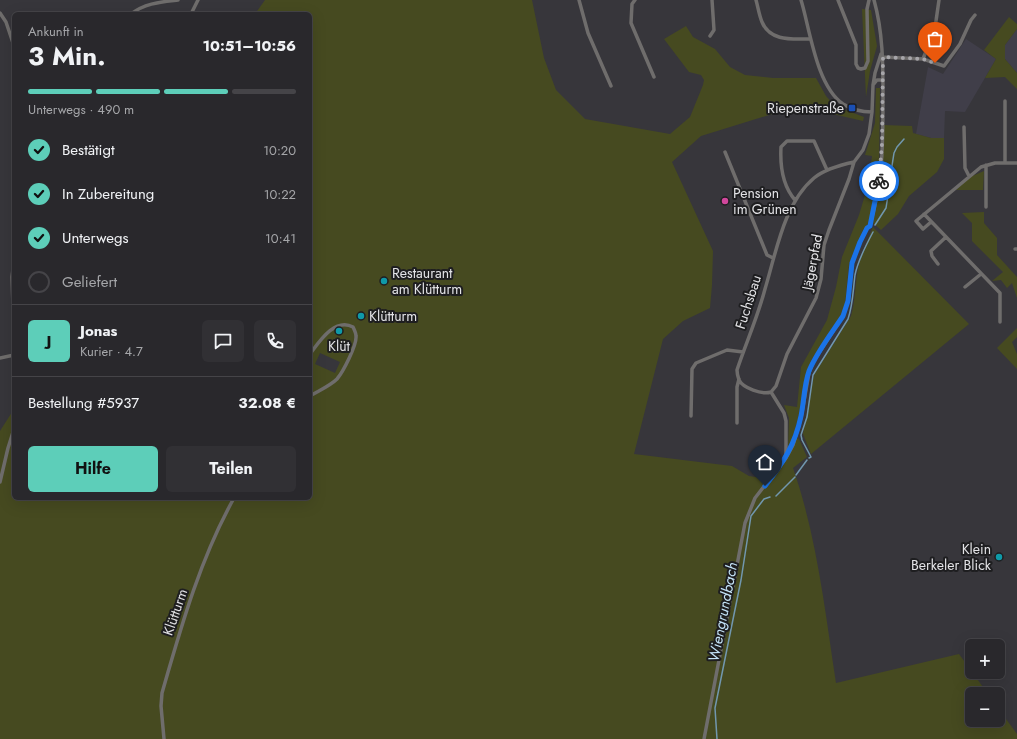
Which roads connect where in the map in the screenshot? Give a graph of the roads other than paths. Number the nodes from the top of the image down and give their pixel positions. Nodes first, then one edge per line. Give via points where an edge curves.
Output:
1 (178, 0) edge
2 (198, 0) edge
3 (580, 0) edge
4 (635, 0) edge
5 (712, 0) edge
6 (756, 0) edge
7 (801, 0) edge
8 (838, 0) edge
9 (869, 0) edge
10 (874, 0) edge
11 (940, 0) edge
12 (133, 12) edge
13 (192, 12) edge
14 (0, 13) edge
15 (975, 14) dead end
16 (710, 36) dead end
17 (810, 39) junction
18 (12, 40) edge
19 (882, 49) junction
20 (883, 57) junction
21 (923, 59) junction
22 (654, 77) dead end
23 (883, 82) junction
24 (873, 85) junction
25 (611, 86) dead end
26 (1005, 101) dead end
27 (872, 112) junction
28 (964, 127) dead end
29 (725, 152) dead end
30 (854, 162) junction
31 (1005, 163) junction
32 (1017, 164) edge
33 (986, 165) junction
34 (828, 170) junction
35 (969, 176) junction
36 (795, 200) junction
37 (986, 207) dead end
38 (924, 214) junction
39 (932, 222) junction
40 (946, 237) junction
41 (773, 258) junction
42 (938, 264) dead end
43 (981, 274) junction
44 (965, 287) dead end
45 (1000, 322) dead end
46 (312, 351) edge
47 (743, 352) junction
48 (12, 355) edge
49 (0, 358) edge
50 (738, 379) junction
51 (771, 392) junction
52 (312, 395) edge
53 (691, 416) dead end
54 (737, 423) dead end
55 (12, 435) edge
56 (786, 458) junction
57 (0, 482) edge
58 (233, 500) edge
59 (164, 739) edge
60 (704, 739) edge

1 - 12 street via 151,3
2 - 13 street
3 - 25 street via 588,33
4 - 22 street via 632,4 631,23
5 - 16 street via 714,30
6 - 17 street via 766,30 783,38
7 - 17 street
8 - 9 street via 856,45 856,64 861,69 865,68 868,61
10 - 19 street
11 - 21 street via 935,28
14 - 18 street
15 - 21 street via 960,44 944,66
17 - 27 street via 832,93 843,104
19 - 20 street
19 - 24 street, Jägerpfad
20 - 21 street
20 - 23 street
23 - 24 street via 877,80
23 - 56 street via 881,169 870,226 852,263 846,309 813,362 809,373 796,437
24 - 27 street, Jägerpfad
26 - 31 street
27 - 30 street, Jägerpfad via 869,134 863,150
28 - 35 street via 965,168
29 - 41 street via 767,255
30 - 34 street, Fuchsbau
30 - 51 street, Jägerpfad via 824,245 821,279 816,298
31 - 32 street
31 - 33 street
33 - 35 street
33 - 37 street
34 - 36 street, Fuchsbau via 814,178
34 - 36 street via 814,141 787,141 781,147 781,161 790,194
35 - 38 street
36 - 41 street, Fuchsbau
38 - 39 street
38 - 39 street via 916,221 923,229
39 - 40 street
40 - 42 street via 931,251
40 - 43 street
41 - 47 street, Fuchsbau
43 - 44 street
43 - 45 street via 1000,293
46 - 52 street via 336,326 346,324 353,327 356,335 353,349 337,379
47 - 50 street, Fuchsbau via 737,370
47 - 53 street via 727,350 696,363 692,369
48 - 49 street
50 - 51 street via 754,390 762,393
50 - 54 street, Fuchsbau
51 - 56 street via 786,421
55 - 57 street
56 - 60 street via 755,498 745,523
58 - 59 street, Klütturm via 220,522 184,616 162,693

